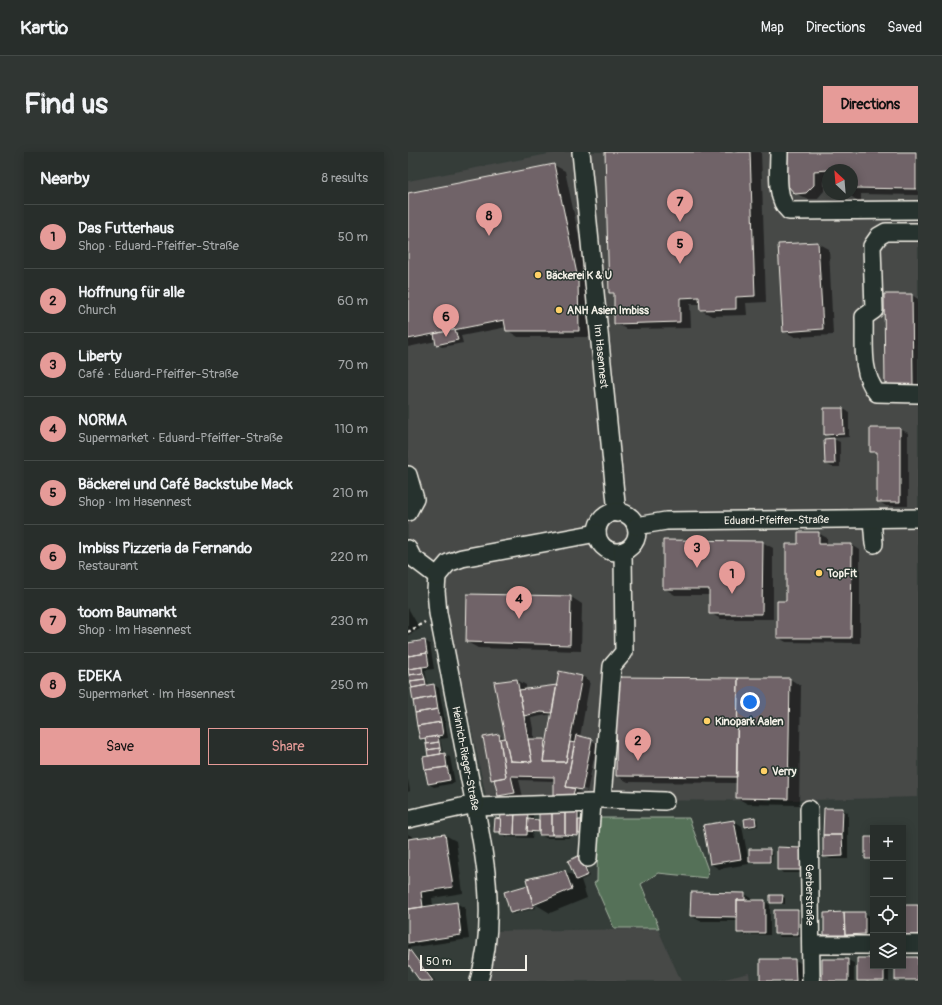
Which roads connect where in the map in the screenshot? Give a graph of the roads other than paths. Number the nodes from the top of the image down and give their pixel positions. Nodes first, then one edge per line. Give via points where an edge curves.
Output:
1 (581, 152) edge
2 (779, 152) edge
3 (918, 210) edge
4 (918, 232) edge
5 (918, 394) edge
6 (408, 475) edge
7 (408, 512) edge
8 (617, 513) junction
9 (918, 518) edge
10 (872, 519) junction
11 (636, 526) junction
12 (597, 533) junction
13 (874, 544) dead end
14 (408, 550) edge
15 (623, 551) junction
16 (437, 576) junction
17 (665, 801) dead end
18 (475, 806) junction
19 (809, 808) dead end
20 (408, 819) edge
21 (588, 858) dead end
22 (906, 944) edge
23 (918, 944) edge
24 (811, 945) junction
25 (870, 945) edge
26 (479, 981) edge
27 (811, 981) edge

1 - 8 street, Im Hasennest
2 - 3 street via 779,188 784,207 789,211
4 - 5 street via 886,232 878,236 872,246 874,310 864,317 866,375 870,385 877,393
6 - 7 street via 415,499
8 - 11 street via 628,516
8 - 12 street via 607,515
9 - 10 street, Eduard-Pfeiffer-Straße
10 - 11 street, Eduard-Pfeiffer-Straße via 666,521
10 - 13 street
11 - 15 street via 635,540
12 - 15 street via 606,549
12 - 16 street via 462,558 448,563
14 - 16 street via 412,557
15 - 17 street via 624,652 612,666 602,799
16 - 18 street, Heinrich-Rieger-Straße via 438,613
18 - 20 street
18 - 21 street via 592,803
18 - 26 street, Heinrich-Rieger-Straße via 488,885 485,960
19 - 24 street, Gerberstraße
22 - 23 street
24 - 25 street
24 - 27 street, Gerberstraße

